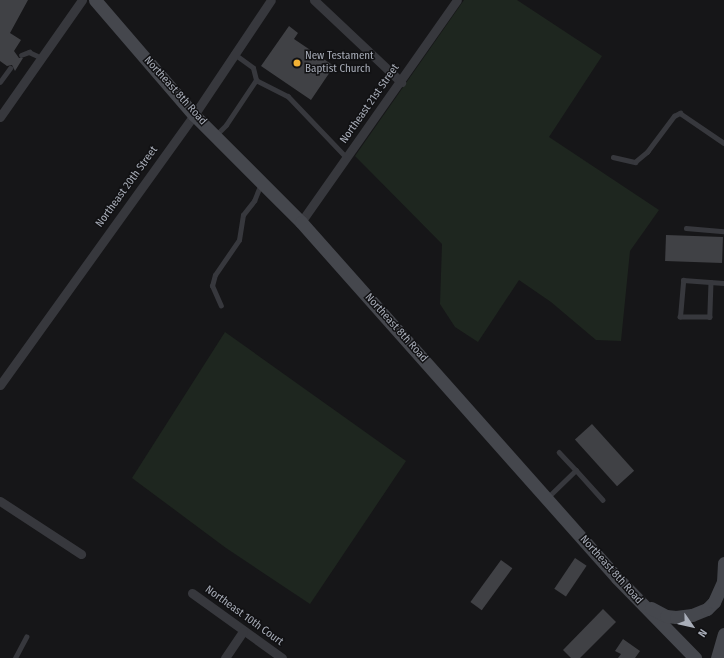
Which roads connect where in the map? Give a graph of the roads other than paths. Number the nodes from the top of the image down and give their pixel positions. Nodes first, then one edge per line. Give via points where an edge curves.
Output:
1 (82, 0) edge
2 (95, 0) edge
3 (271, 0) edge
4 (314, 0) edge
5 (456, 0) edge
6 (234, 54) junction
7 (20, 55) dead end
8 (42, 58) junction
9 (10, 68) dead end
10 (256, 80) junction
11 (0, 82) edge
12 (401, 82) junction
13 (1, 113) edge
14 (194, 115) junction
15 (215, 136) junction
16 (724, 143) edge
17 (613, 157) dead end
18 (347, 158) junction
19 (262, 182) junction
20 (302, 222) junction
21 (686, 228) dead end
22 (724, 230) edge
23 (711, 282) junction
24 (724, 283) edge
25 (221, 306) dead end
26 (0, 385) edge
27 (559, 452) dead end
28 (576, 470) junction
29 (547, 498) junction
30 (603, 500) dead end
31 (0, 501) edge
32 (81, 554) dead end
33 (724, 563) edge
34 (192, 593) dead end
35 (638, 600) junction
36 (243, 631) junction
37 (724, 634) edge
38 (26, 636) dead end
39 (15, 658) edge
40 (225, 658) edge
41 (282, 658) edge
42 (695, 658) edge
43 (717, 658) edge

1 - 8 street
2 - 14 main road, Northeast 8th Road
3 - 6 street, Northeast 20th Street
4 - 12 street
5 - 12 street, Northeast 21st Street
6 - 10 lane via 253,68
6 - 14 street, Northeast 20th Street
7 - 8 lane via 29,52
8 - 13 street
9 - 11 lane
10 - 15 lane via 226,125
10 - 18 lane via 288,96
12 - 18 street, Northeast 21st Street
14 - 15 main road, Northeast 8th Road
14 - 26 street, Northeast 20th Street
15 - 19 main road, Northeast 8th Road
16 - 17 lane via 680,113 674,116 647,152 635,162
18 - 20 street, Northeast 21st Street
19 - 20 main road, Northeast 8th Road
19 - 25 lane via 254,201 243,215 239,240 215,275 212,286
20 - 29 main road, Northeast 8th Road
21 - 22 lane
23 - 23 lane via 683,280 680,317 710,317
23 - 24 lane
27 - 28 lane
28 - 29 lane
28 - 30 lane
29 - 35 main road, Northeast 8th Road
31 - 32 street
33 - 35 main road via 723,582 718,594 714,602 699,613 666,616
34 - 36 street, Northeast 10th Court
35 - 42 main road, Northeast 8th Road
36 - 40 street
36 - 41 street, Northeast 10th Court
37 - 43 main road
38 - 39 lane

